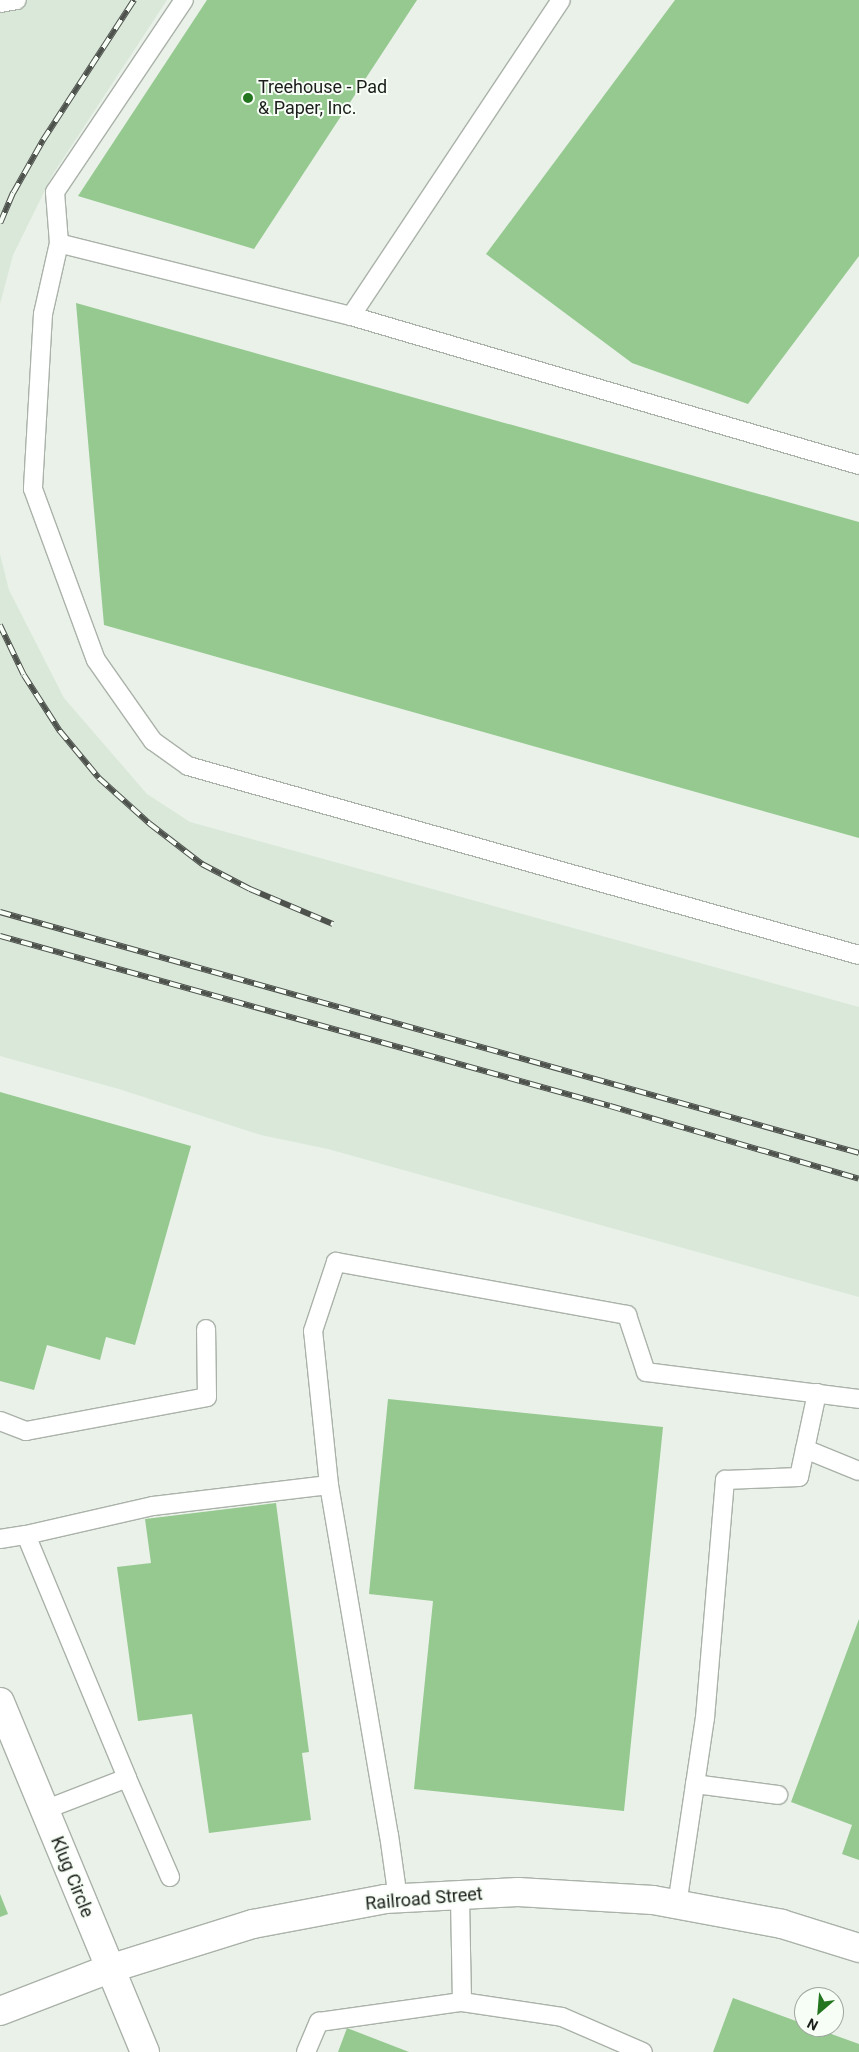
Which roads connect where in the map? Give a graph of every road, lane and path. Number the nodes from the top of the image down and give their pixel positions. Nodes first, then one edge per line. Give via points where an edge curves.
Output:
1 (17, 0) edge
2 (184, 0) edge
3 (561, 0) edge
4 (0, 3) edge
5 (59, 243) junction
6 (351, 316) junction
7 (859, 465) edge
8 (859, 955) edge
9 (206, 1329) dead end
10 (817, 1394) junction
11 (859, 1399) edge
12 (0, 1421) edge
13 (805, 1449) junction
14 (859, 1471) edge
15 (328, 1485) junction
16 (26, 1535) junction
17 (0, 1539) edge
18 (1, 1709) edge
19 (128, 1778) junction
20 (695, 1784) junction
21 (778, 1795) dead end
22 (44, 1810) junction
23 (170, 1877) dead end
24 (460, 1895) junction
25 (398, 1899) junction
26 (677, 1905) junction
27 (859, 1948) edge
28 (109, 1969) junction
29 (462, 2002) junction
30 (0, 2011) edge
31 (144, 2052) edge
32 (306, 2052) edge
33 (643, 2052) edge

1 - 4 lane
2 - 5 lane via 55,192
3 - 6 lane
5 - 6 lane
5 - 8 lane via 43,314 33,489 96,660 153,741 188,766
6 - 7 lane
9 - 12 lane via 207,1397 26,1431
10 - 11 lane
10 - 13 lane
10 - 15 lane via 646,1372 627,1315 336,1262 313,1331
13 - 14 lane
13 - 20 lane via 799,1476 725,1480 705,1718
15 - 16 lane via 154,1506
15 - 25 lane
16 - 17 lane
16 - 19 lane
18 - 22 main road, Klug Circle
19 - 22 lane
19 - 23 lane
20 - 21 lane
20 - 26 lane
22 - 28 main road, Klug Circle
24 - 25 main road, Railroad Street
24 - 26 main road, Railroad Street via 518,1892 653,1900
24 - 29 lane
25 - 28 main road, Railroad Street via 253,1924
26 - 27 main road, Railroad Street via 782,1924
28 - 30 main road, Railroad Street
28 - 31 main road, Klug Circle
29 - 32 lane via 319,2022
29 - 33 lane via 562,2017

